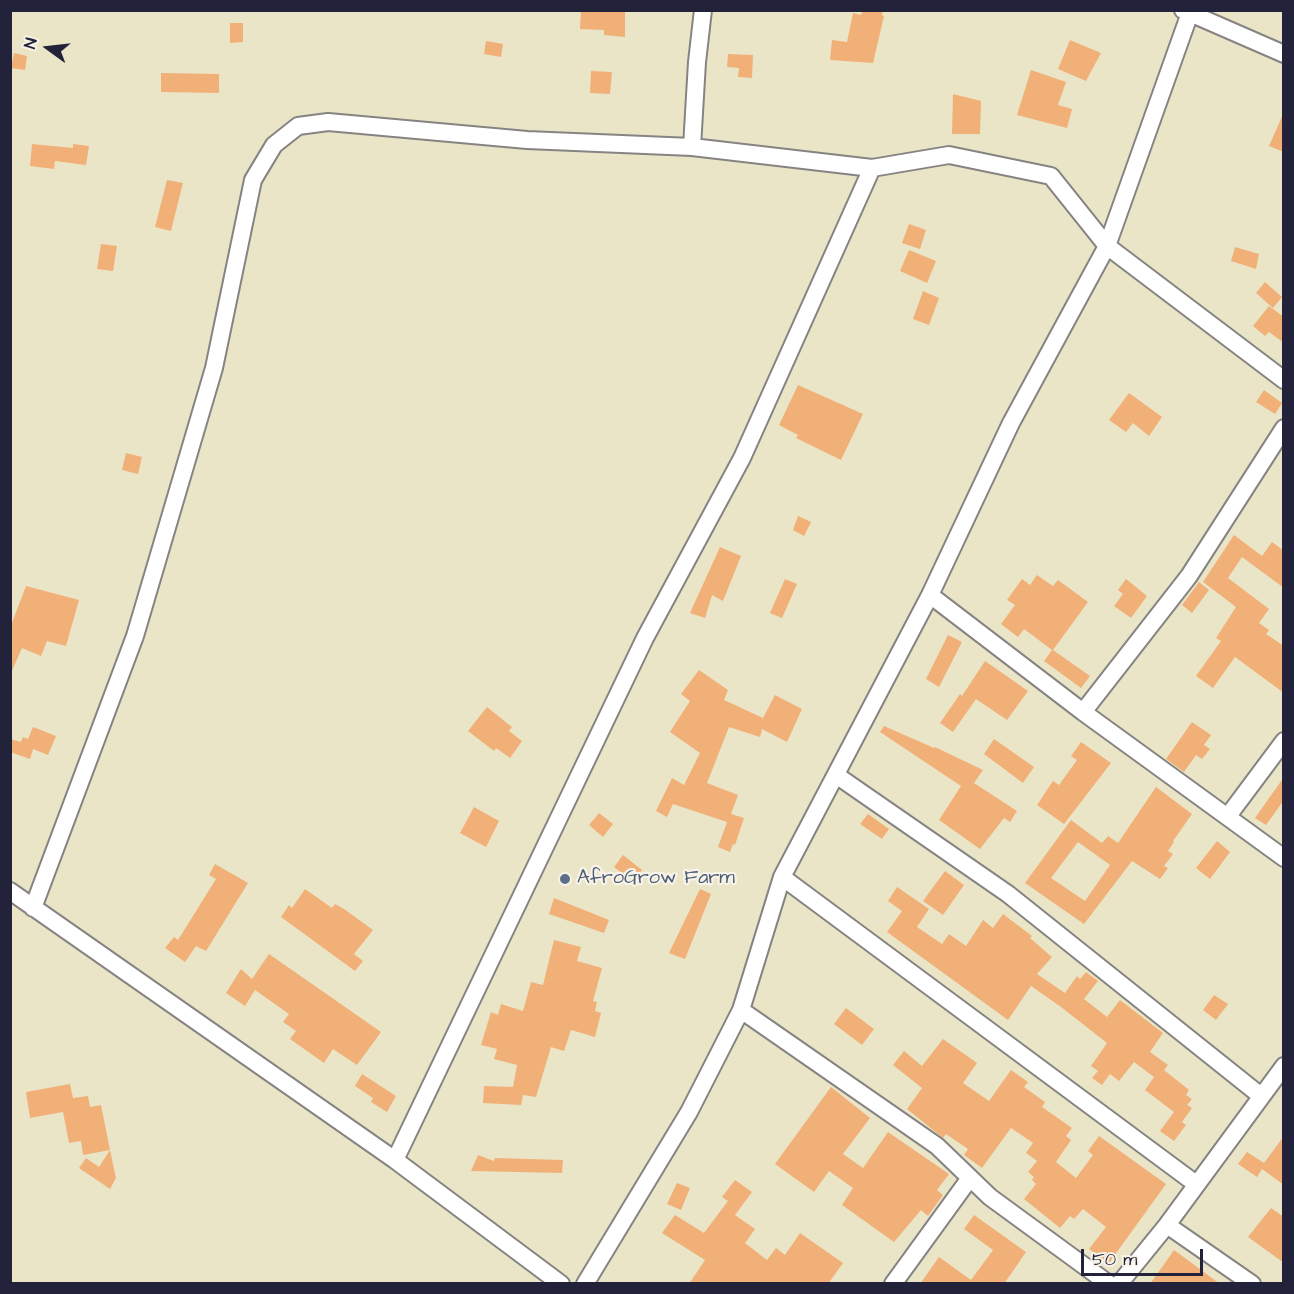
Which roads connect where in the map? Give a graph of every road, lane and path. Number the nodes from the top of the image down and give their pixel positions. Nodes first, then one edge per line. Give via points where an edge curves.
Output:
1 (703, 10) edge
2 (1188, 12) edge
3 (1284, 54) edge
4 (692, 147) junction
5 (872, 168) junction
6 (1107, 246) junction
7 (1284, 380) edge
8 (1284, 428) edge
9 (930, 595) junction
10 (1083, 712) junction
11 (1284, 741) edge
12 (836, 774) junction
13 (1228, 816) junction
14 (1284, 858) edge
15 (783, 877) junction
16 (10, 891) edge
17 (33, 908) junction
18 (741, 1010) junction
19 (1284, 1066) edge
20 (1261, 1096) junction
21 (395, 1160) junction
22 (970, 1178) junction
23 (1196, 1184) junction
24 (1167, 1225) junction
25 (561, 1284) edge
26 (585, 1284) edge
27 (893, 1284) edge
28 (1109, 1284) edge
29 (1119, 1284) edge
30 (1252, 1284) edge

1 - 4 street
2 - 3 street
2 - 6 street
4 - 5 street
4 - 17 street via 527,140 328,122 298,126 274,145 253,180 214,368 135,636
5 - 6 street via 949,154 1051,176
5 - 21 street via 742,458 645,638
6 - 7 street
6 - 9 street via 1011,423
8 - 10 street via 1189,576
9 - 10 street
9 - 12 street
10 - 13 street
11 - 13 street
12 - 15 street
12 - 20 street via 1008,894
13 - 14 street
15 - 18 street
15 - 23 street
16 - 17 street
17 - 21 street
18 - 22 street via 937,1146
18 - 26 street via 689,1112
19 - 20 street
20 - 23 street
21 - 25 street
22 - 27 street
22 - 28 street
23 - 24 street
24 - 29 street
24 - 30 street

